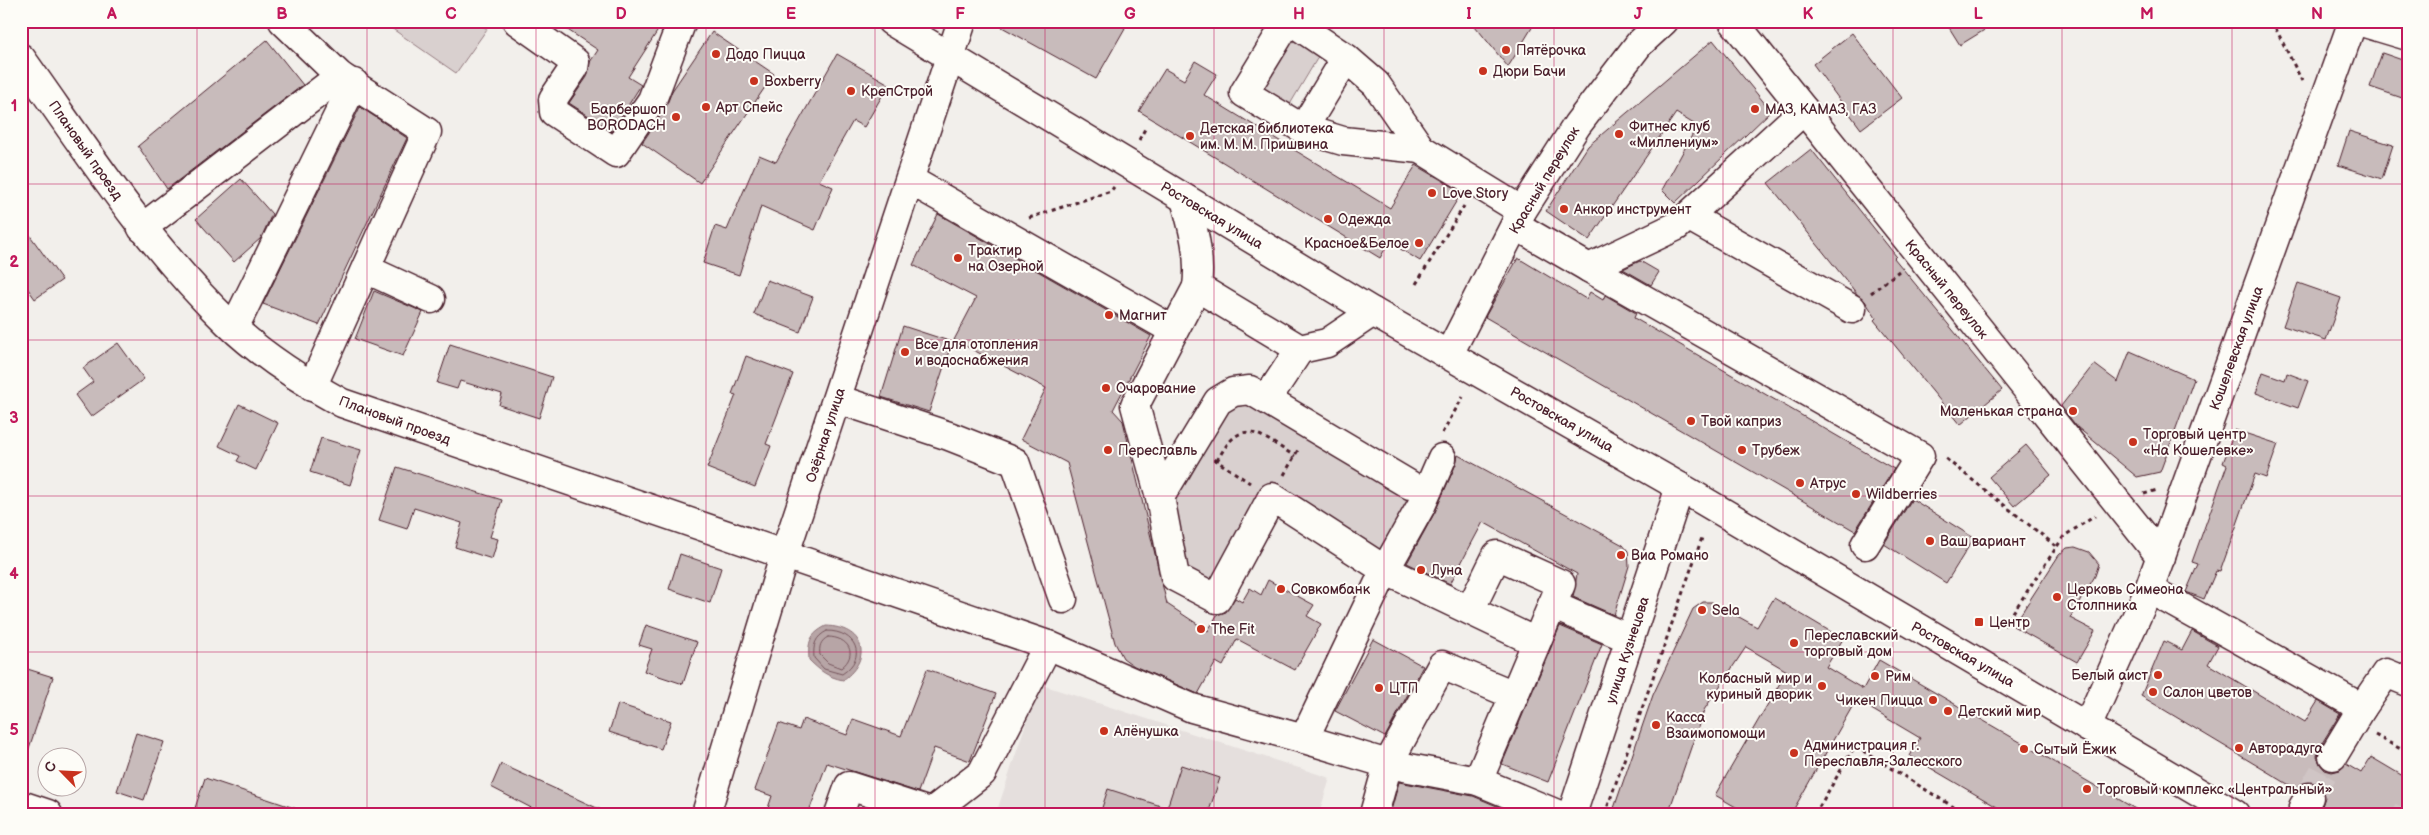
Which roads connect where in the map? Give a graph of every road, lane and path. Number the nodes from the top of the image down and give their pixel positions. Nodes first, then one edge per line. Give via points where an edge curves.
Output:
1 (283, 21) edge
2 (517, 21) edge
3 (682, 21) edge
4 (891, 21) edge
5 (962, 21) edge
6 (1290, 21) edge
7 (1664, 21) edge
8 (1733, 21) edge
9 (2272, 21) edge
10 (2353, 21) edge
11 (2358, 21) edge
12 (2408, 36) edge
13 (950, 57) junction
14 (21, 58) edge
15 (1346, 58) junction
16 (347, 79) junction
17 (1804, 110) junction
18 (2319, 115) junction
19 (1303, 129) junction
20 (1420, 149) junction
21 (910, 180) junction
22 (1477, 184) junction
23 (1111, 191) dead end
24 (1185, 199) junction
25 (1688, 216) junction
26 (1518, 218) junction
27 (142, 228) junction
28 (996, 229) junction
29 (1919, 254) junction
30 (1588, 268) junction
31 (366, 269) junction
32 (1416, 284) dead end
33 (1197, 287) junction
34 (431, 299) dead end
35 (1852, 309) joint
36 (1373, 312) junction
37 (234, 328) junction
38 (1173, 330) junction
39 (1300, 349) junction
40 (1449, 354) junction
41 (312, 387) junction
42 (837, 399) junction
43 (1267, 399) junction
44 (1191, 444) junction
45 (1295, 456) dead end
46 (1920, 456) junction
47 (1442, 458) dead end
48 (1217, 461) junction
49 (2188, 480) junction
50 (1410, 485) dead end
51 (1680, 487) junction
52 (1160, 496) junction
53 (1272, 497) junction
54 (2117, 502) junction
55 (1703, 535) dead end
56 (1865, 545) dead end
57 (2057, 547) junction
58 (785, 554) junction
59 (2161, 557) junction
60 (1385, 570) junction
61 (2149, 589) junction
62 (1063, 599) dead end
63 (1552, 605) junction
64 (1470, 610) junction
65 (2004, 626) dead end
66 (1630, 639) junction
67 (1536, 642) junction
68 (1048, 645) junction
69 (2408, 682) edge
70 (1514, 695) junction
71 (2357, 715) junction
72 (2087, 727) junction
73 (1304, 738) junction
74 (2408, 753) edge
75 (2333, 756) tunnel mouth
76 (1388, 764) junction
77 (1478, 781) junction
78 (21, 805) edge
79 (929, 813) edge
80 (48, 814) edge
81 (706, 814) edge
82 (839, 814) edge
83 (1374, 814) edge
84 (1557, 814) edge
85 (1572, 814) edge
86 (1605, 814) edge
87 (1815, 814) edge
88 (1965, 814) edge
89 (2235, 814) edge

1 - 16 street
2 - 3 street via 575,62 553,99 554,112 616,153 652,100
4 - 13 street, Ростовская улица
5 - 13 street, Озёрная улица
6 - 15 street
6 - 19 street via 1244,92
7 - 26 street, Красный переулок via 1639,44 1577,126
8 - 17 street, Красный переулок
9 - 18 path
10 - 18 street, Кошелевская улица
11 - 12 street
13 - 21 street, Озёрная улица
13 - 24 street, Ростовская улица
14 - 27 street, Плановый проезд
15 - 19 street
15 - 20 street via 1376,84
16 - 27 street
16 - 31 street via 427,132
16 - 37 street
17 - 25 street
17 - 29 street, Красный переулок
18 - 49 street, Кошелевская улица
19 - 20 street via 1343,141
20 - 22 street
21 - 28 street
21 - 42 street, Озёрная улица
22 - 26 street
22 - 32 path
23 - 28 path
24 - 33 street via 1196,239
24 - 36 street, Ростовская улица
25 - 30 street via 1677,226
25 - 35 street
26 - 30 street
26 - 40 street, Красный переулок
27 - 37 street, Плановый проезд
28 - 38 street
29 - 35 path
29 - 54 street, Красный переулок
30 - 46 street
31 - 34 street
31 - 41 street
33 - 38 street
33 - 39 street
36 - 39 street via 1327,343
36 - 40 street, Ростовская улица
37 - 41 street, Плановый проезд
38 - 52 street via 1135,405
39 - 43 street
40 - 51 street, Ростовская улица
41 - 58 street, Плановый проезд via 342,403
42 - 58 street, Озёрная улица
42 - 62 street via 1015,462
43 - 44 street via 1250,390 1233,392 1218,401
43 - 50 street
44 - 48 path
44 - 52 street
45 - 48 path via 1245,432 1229,440
46 - 56 street
46 - 57 path via 1938,453
47 - 60 street via 1421,506
48 - 53 path
49 - 54 path
49 - 59 street, Кошелевская улица
51 - 66 street, улица Кузнецова
51 - 72 street, Ростовская улица
52 - 53 street via 1176,577 1217,599
53 - 60 street
54 - 57 path via 2064,536
54 - 59 street, Красный переулок
55 - 86 path
57 - 65 path
58 - 68 street, Плановый проезд
58 - 81 street, Озёрная улица
59 - 61 street, Кошелевская улица
60 - 64 street
60 - 73 street
61 - 71 street
61 - 72 street, Кошелевская улица
63 - 64 street via 1561,584 1497,555
63 - 66 street
63 - 67 street
64 - 67 street
66 - 85 street, улица Кузнецова
67 - 70 street
68 - 73 street, Плановый проезд via 1192,708
68 - 79 street via 982,773
69 - 71 street via 2386,673
70 - 76 street via 1442,665
70 - 77 street
71 - 74 path
71 - 75 street
72 - 89 street, Ростовская улица
73 - 76 street, Плановый проезд
76 - 77 street, Плановый проезд
76 - 83 street
77 - 84 street, Плановый проезд
78 - 80 street
79 - 82 street via 849,786
87 - 88 path via 1855,746

